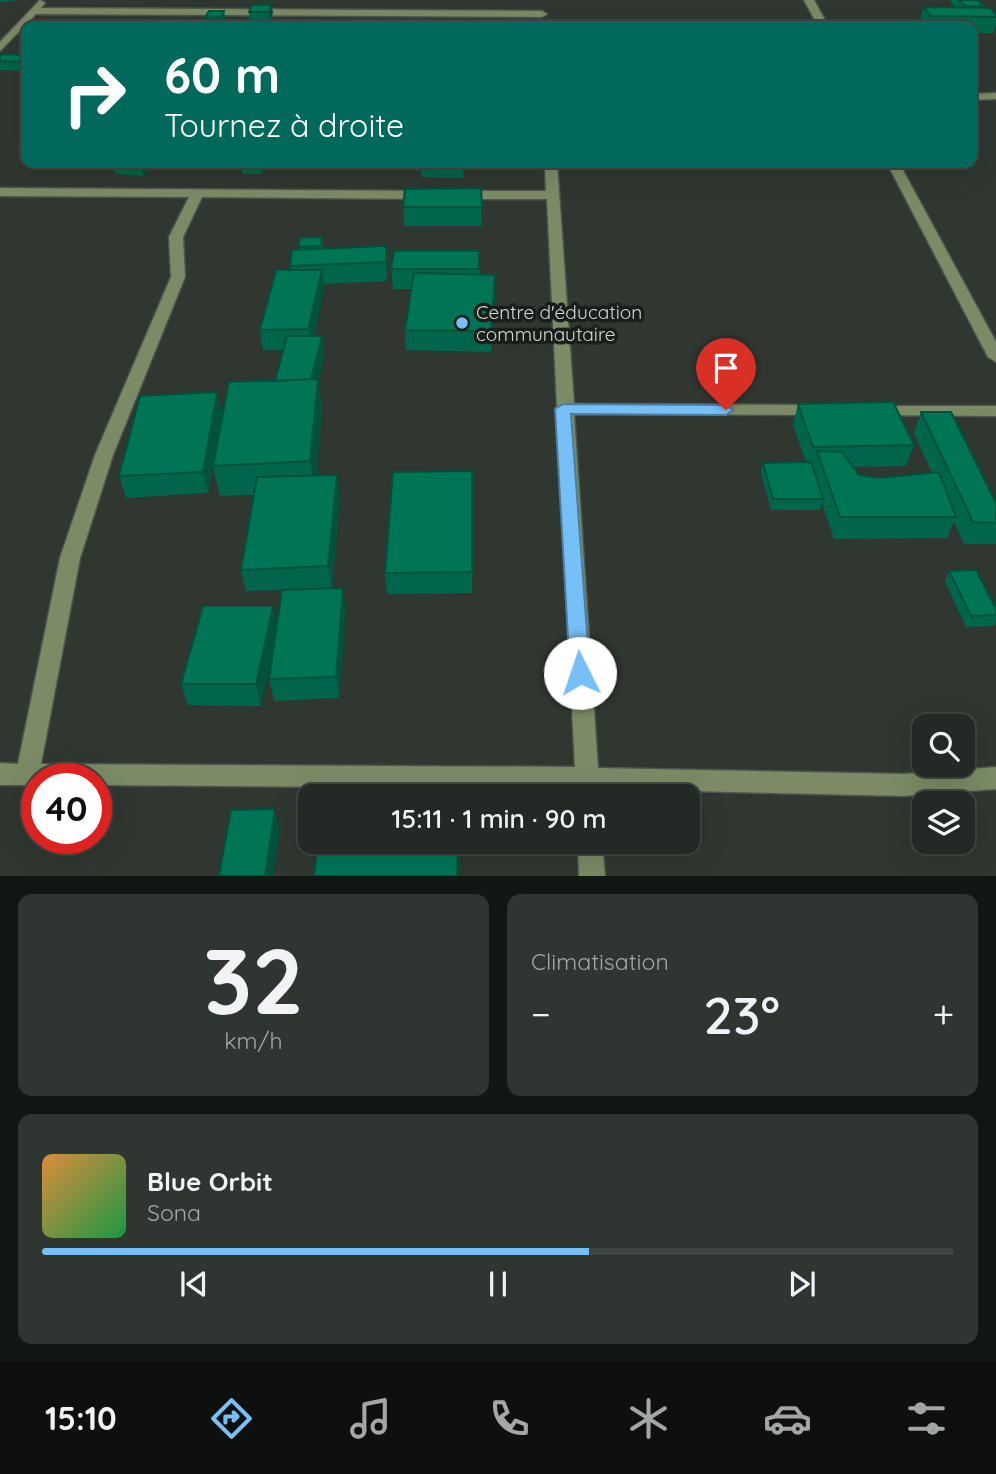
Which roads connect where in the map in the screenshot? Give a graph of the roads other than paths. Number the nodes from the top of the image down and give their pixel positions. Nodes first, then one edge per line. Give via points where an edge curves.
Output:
1 (43, 0) edge
2 (541, 0) edge
3 (809, 0) edge
4 (33, 11) junction
5 (542, 14) junction
6 (24, 21) edge
7 (543, 21) edge
8 (820, 21) edge
9 (21, 24) edge
10 (0, 48) edge
11 (996, 96) edge
12 (977, 97) edge
13 (551, 168) edge
14 (896, 168) edge
15 (0, 192) edge
16 (553, 195) junction
17 (196, 196) junction
18 (996, 357) edge
19 (563, 409) junction
20 (996, 411) edge
21 (29, 763) edge
22 (0, 774) edge
23 (21, 775) edge
24 (112, 777) edge
25 (996, 778) edge
26 (447, 784) edge
27 (587, 784) edge
28 (700, 786) edge
29 (591, 854) edge
30 (593, 876) edge

1 - 4 street
2 - 5 street
3 - 8 street
4 - 5 street
4 - 6 street
5 - 7 street
9 - 10 street
11 - 12 street
13 - 16 street
14 - 18 street
15 - 17 street
16 - 17 street
16 - 19 street
17 - 21 street via 176,237 178,277 104,455 70,558
19 - 20 street
19 - 27 street
22 - 23 street
24 - 26 street
25 - 28 street via 904,785
29 - 30 street

